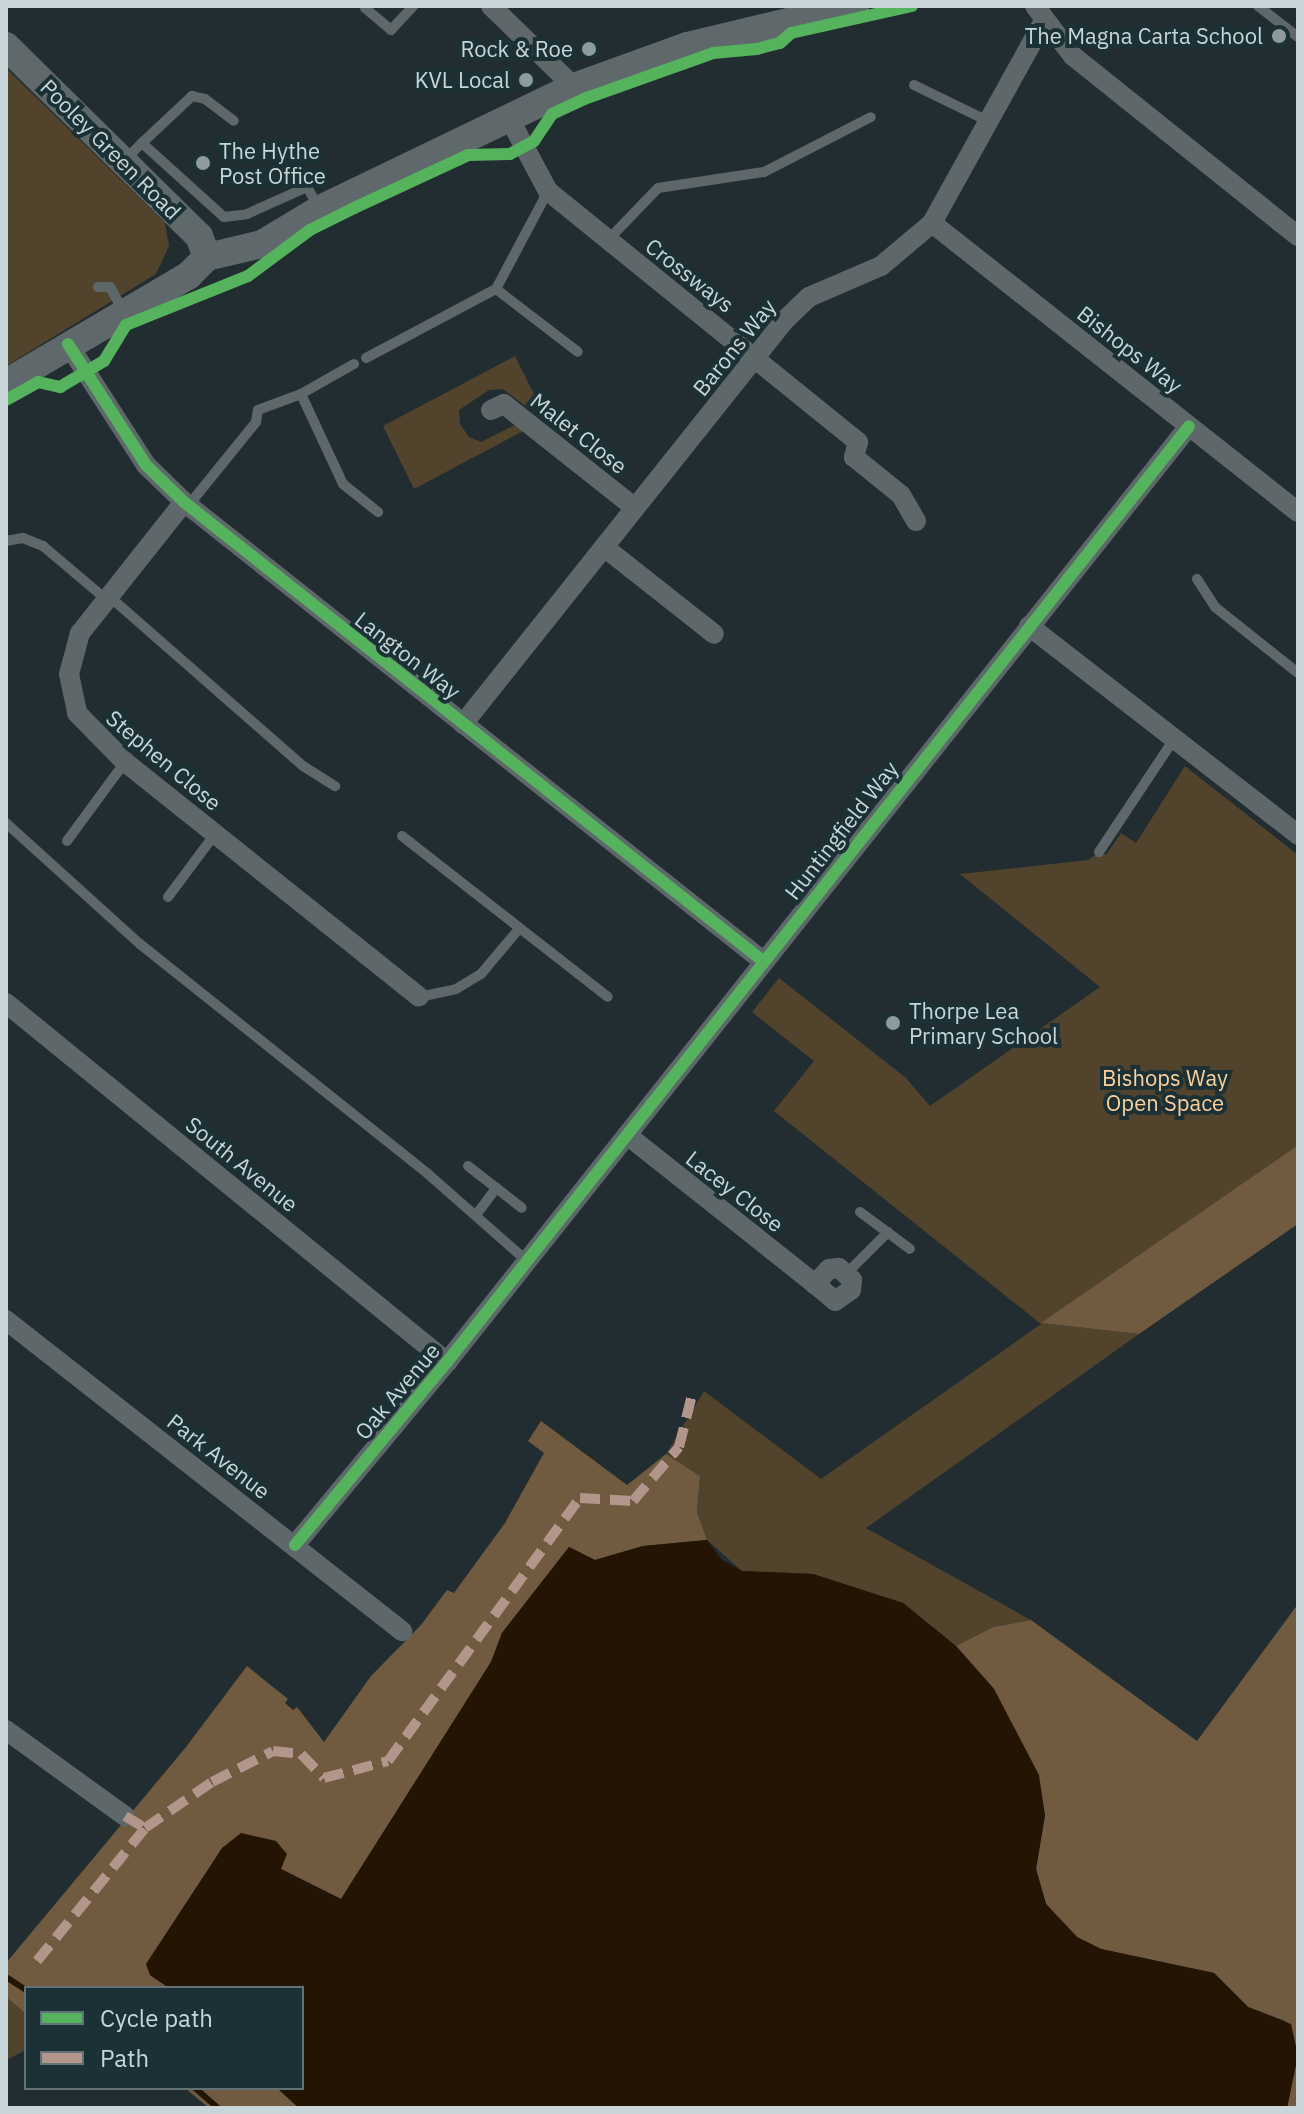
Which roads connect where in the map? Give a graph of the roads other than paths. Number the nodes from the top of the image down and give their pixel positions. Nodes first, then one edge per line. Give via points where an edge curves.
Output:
1 (413, 6) edge
2 (491, 6) edge
3 (855, 6) edge
4 (1258, 6) edge
5 (365, 8) dead end
6 (1040, 13) edge
7 (1298, 37) edge
8 (6, 46) edge
9 (914, 85) dead end
10 (574, 87) junction
11 (871, 117) dead end
12 (509, 118) junction
13 (234, 121) dead end
14 (990, 122) junction
15 (133, 152) junction
16 (548, 191) junction
17 (320, 209) junction
18 (932, 223) junction
19 (1298, 236) edge
20 (607, 241) junction
21 (207, 257) junction
22 (98, 287) dead end
23 (496, 289) junction
24 (124, 312) junction
25 (68, 344) junction
26 (578, 352) dead end
27 (755, 357) junction
28 (366, 358) dead end
29 (354, 364) dead end
30 (6, 383) edge
31 (301, 394) junction
32 (491, 410) dead end
33 (1189, 426) junction
34 (186, 504) junction
35 (635, 508) junction
36 (378, 512) dead end
37 (1298, 512) edge
38 (916, 521) dead end
39 (6, 541) edge
40 (604, 547) junction
41 (1197, 579) dead end
42 (108, 598) junction
43 (1029, 626) junction
44 (714, 634) dead end
45 (1298, 673) edge
46 (463, 724) junction
47 (1174, 739) junction
48 (125, 762) junction
49 (335, 786) dead end
50 (6, 823) edge
51 (215, 834) junction
52 (1298, 835) edge
53 (402, 836) dead end
54 (67, 841) dead end
55 (1099, 852) dead end
56 (168, 897) dead end
57 (518, 930) junction
58 (763, 961) junction
59 (419, 997) joint
60 (608, 997) dead end
61 (6, 1003) edge
62 (627, 1135) junction
63 (468, 1166) dead end
64 (496, 1188) junction
65 (522, 1208) dead end
66 (860, 1212) dead end
67 (476, 1215) junction
68 (888, 1232) junction
69 (910, 1249) dead end
70 (527, 1261) junction
71 (847, 1273) joint
72 (6, 1320) edge
73 (447, 1362) junction
74 (295, 1545) junction
75 (402, 1631) dead end
76 (6, 1730) edge
77 (125, 1816) dead end

1 - 5 lane via 391,30
2 - 10 street
3 - 10 main road via 687,46
4 - 7 lane
6 - 14 street, Barons Way
6 - 19 street via 1073,56
8 - 15 main road, Pooley Green Road
9 - 14 lane
10 - 12 main road
11 - 20 lane via 764,172 658,188
12 - 16 street, Crossways
12 - 17 main road
13 - 15 lane via 205,99 192,96
14 - 18 street, Barons Way
15 - 17 lane via 224,217 247,214 307,187
15 - 21 main road, Pooley Green Road via 199,236
16 - 20 street, Crossways
16 - 23 lane
17 - 21 main road via 262,244
18 - 27 street, Barons Way via 881,266 809,297
18 - 33 street, Bishops Way
20 - 27 street, Crossways
21 - 24 main road via 189,275
22 - 24 lane via 110,287
23 - 26 lane
23 - 28 lane
24 - 25 main road
25 - 30 main road
25 - 34 street, Langton Way via 138,454
27 - 35 street, Barons Way
27 - 38 street, Crossways via 858,442 854,457 901,495
29 - 31 lane
31 - 34 lane via 258,410 256,422
31 - 36 lane via 343,484
32 - 35 street, Malet Close via 504,404
33 - 37 street, Bishops Way
33 - 43 street, Huntingfield Way
34 - 42 street, Stephen Close
34 - 46 street, Langton Way
35 - 40 street, Barons Way
39 - 42 lane via 23,538 43,546
40 - 44 street
40 - 46 street, Barons Way
41 - 45 lane via 1215,607
42 - 48 street, Stephen Close via 80,633 69,674 77,713
42 - 49 lane via 303,766
43 - 47 street
43 - 58 street, Huntingfield Way
46 - 58 street, Langton Way
47 - 52 street
47 - 55 lane
48 - 51 street, Stephen Close
48 - 54 lane
50 - 67 lane via 140,944
51 - 56 lane
51 - 59 street, Stephen Close
53 - 57 lane
57 - 59 lane via 481,974 456,989
57 - 60 lane
58 - 62 street, Huntingfield Way
61 - 73 street, South Avenue
62 - 70 street, Huntingfield Way
62 - 71 street, Lacey Close via 835,1301 847,1298 851,1290
63 - 64 lane
64 - 65 lane
64 - 67 lane
66 - 68 lane
67 - 70 lane
68 - 69 lane
68 - 71 lane
70 - 73 street, Oak Avenue
72 - 74 street, Park Avenue
73 - 74 street, Oak Avenue
74 - 75 street, Park Avenue
76 - 77 street

